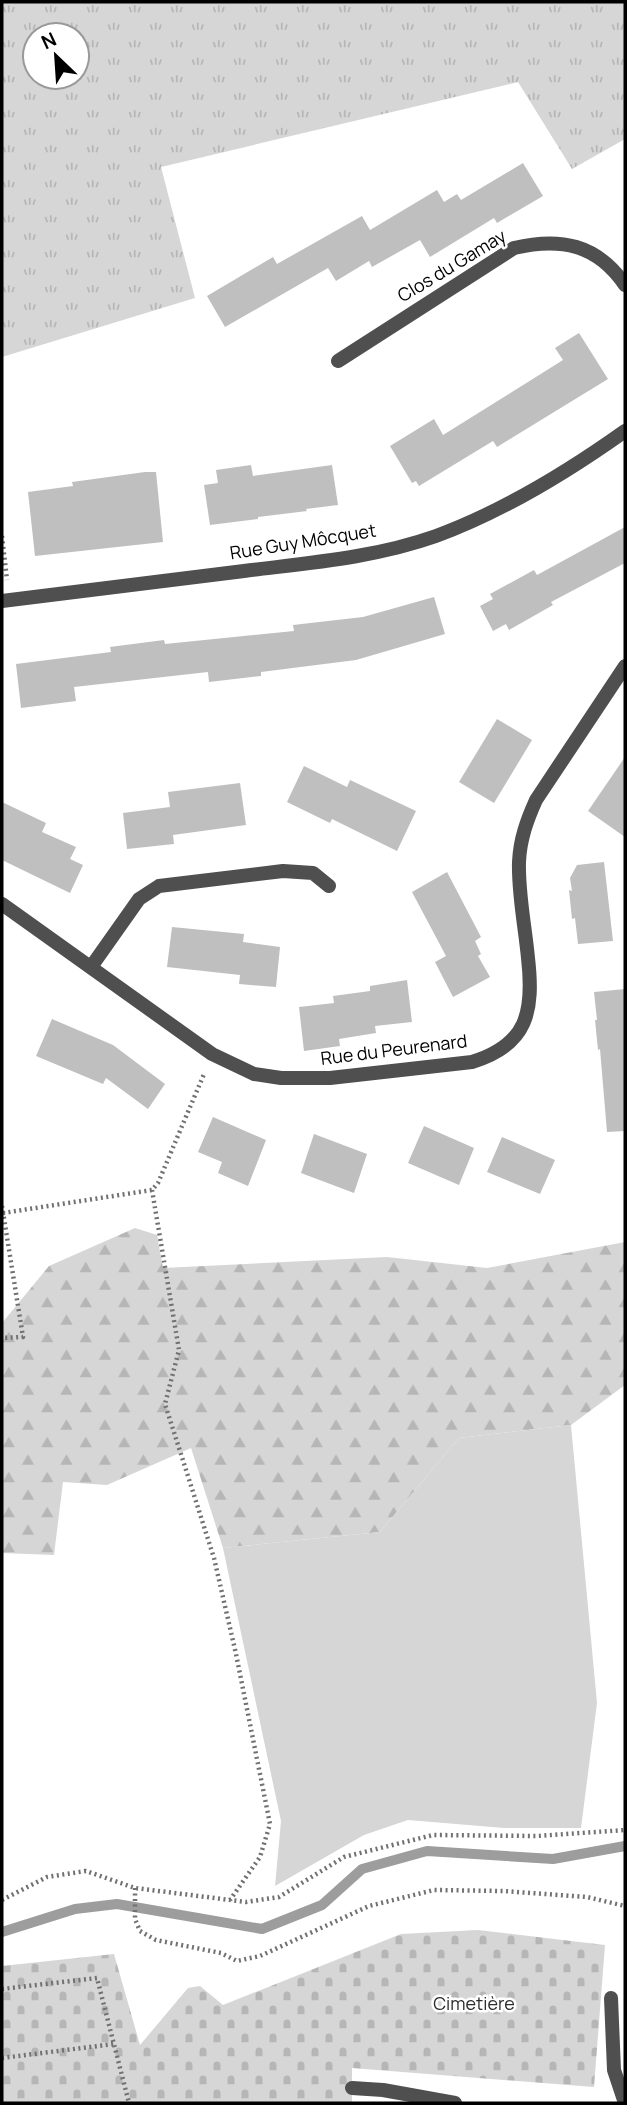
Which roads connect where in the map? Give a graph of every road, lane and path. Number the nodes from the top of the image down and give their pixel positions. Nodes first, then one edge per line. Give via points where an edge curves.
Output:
1 (625, 285) edge
2 (338, 361) dead end
3 (625, 431) edge
4 (2, 536) edge
5 (5, 601) edge
6 (625, 666) edge
7 (329, 886) dead end
8 (2, 904) edge
9 (91, 967) junction
10 (212, 1054) junction
11 (152, 1190) junction
12 (2, 1206) edge
13 (3, 1213) edge
14 (2, 1338) edge
15 (625, 1830) edge
16 (135, 1888) junction
17 (2, 1900) edge
18 (230, 1900) junction
19 (625, 1906) edge
20 (2, 1989) edge
21 (611, 1998) dead end
22 (114, 2044) junction
23 (2, 2058) edge
24 (352, 2088) dead end
25 (129, 2103) edge
26 (455, 2103) edge
27 (625, 2103) edge

1 - 2 street, Clos du Gamay via 586,249 554,242 514,248
3 - 5 street, Rue Guy Môcquet via 517,500 433,537 352,558
4 - 5 path
6 - 10 street, Rue du Peurenard via 526,821 519,863 531,990 524,1024 514,1038 489,1056 471,1062 321,1079 254,1074
7 - 9 street via 313,873 283,871 159,886 139,898
8 - 9 street, Rue du Peurenard
9 - 10 street, Rue du Peurenard
10 - 11 path
11 - 13 path
11 - 18 path via 179,1350 166,1404 214,1558 270,1824 260,1857
12 - 13 path
13 - 14 path via 23,1337
15 - 18 path via 537,1836 433,1835 344,1857 279,1897
16 - 17 path via 86,1871 47,1877
16 - 18 path
16 - 19 path via 135,1919 140,1931 156,1940 221,1953 237,1961 260,1956 369,1906 434,1890 587,1897
20 - 22 path via 97,1978
21 - 27 street via 614,2070
22 - 23 path
22 - 25 path
24 - 26 street

